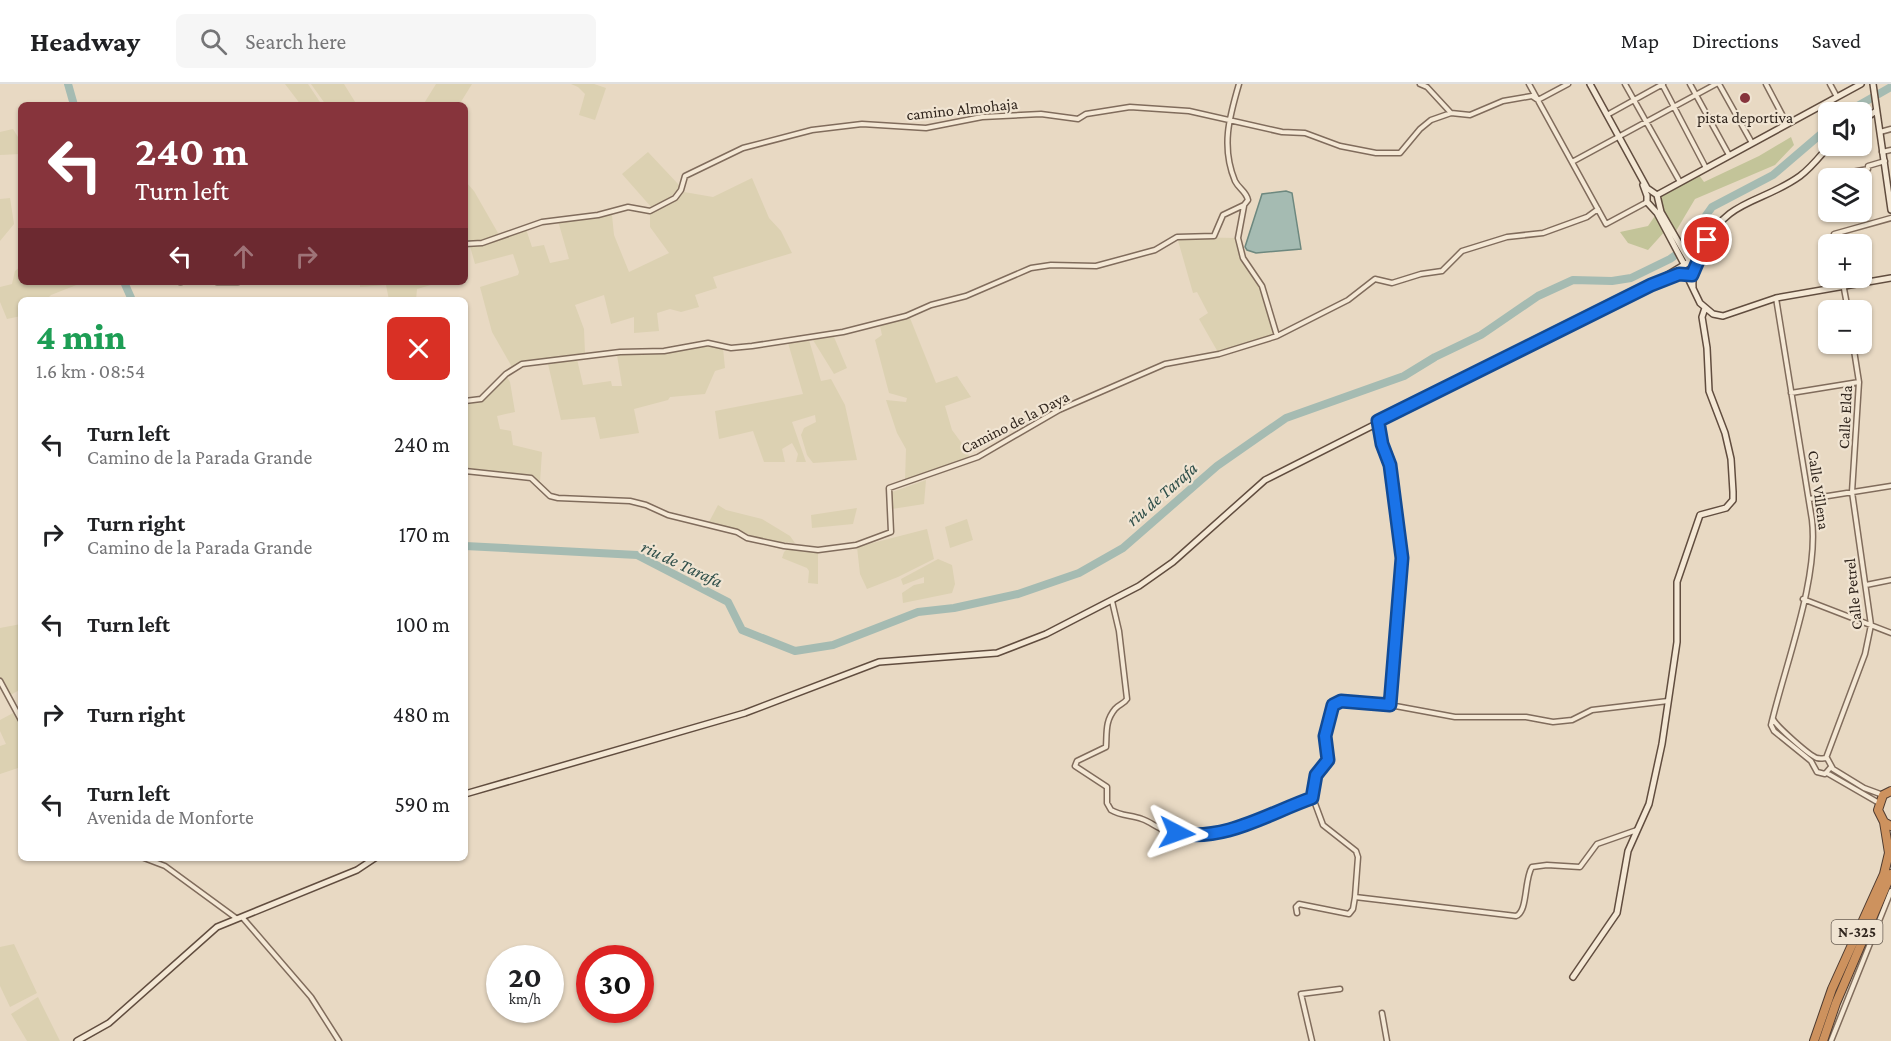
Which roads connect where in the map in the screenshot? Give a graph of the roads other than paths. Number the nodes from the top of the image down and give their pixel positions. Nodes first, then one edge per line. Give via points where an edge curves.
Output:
1 (1239, 84) edge
2 (1420, 84) edge
3 (1529, 84) edge
4 (1568, 84) edge
5 (1589, 84) edge
6 (1625, 84) edge
7 (1663, 84) edge
8 (1690, 84) edge
9 (1718, 84) edge
10 (1766, 84) edge
11 (1830, 84) edge
12 (1861, 84) edge
13 (1875, 84) edge
14 (1696, 95) junction
15 (1837, 97) junction
16 (1538, 100) junction
17 (1634, 100) junction
18 (1674, 107) junction
19 (1451, 113) junction
20 (1876, 114) junction
21 (1606, 116) junction
22 (1872, 118) edge
23 (1228, 120) junction
24 (1646, 122) junction
25 (1787, 124) junction
26 (1891, 129) edge
27 (1880, 132) junction
28 (1618, 137) junction
29 (1752, 143) junction
30 (1891, 150) edge
31 (1883, 152) junction
32 (1729, 155) junction
33 (1819, 156) edge
34 (1572, 162) junction
35 (1884, 162) junction
36 (1707, 168) junction
37 (1868, 168) edge
38 (1680, 182) junction
39 (1891, 194) edge
40 (1652, 199) junction
41 (1244, 205) junction
42 (1598, 209) junction
43 (1891, 210) edge
44 (1891, 218) edge
45 (1834, 234) edge
46 (468, 244) edge
47 (1688, 269) junction
48 (1891, 278) edge
49 (1872, 281) edge
50 (1833, 288) edge
51 (1776, 298) junction
52 (1705, 308) junction
53 (1277, 336) junction
54 (1855, 354) edge
55 (1859, 382) junction
56 (1791, 393) junction
57 (468, 401) edge
58 (1378, 421) junction
59 (468, 471) edge
60 (1891, 486) edge
61 (1852, 492) junction
62 (1809, 499) junction
63 (1891, 580) edge
64 (1866, 585) junction
65 (1111, 599) junction
66 (1803, 599) junction
67 (1871, 625) junction
68 (1891, 633) edge
69 (0, 681) edge
70 (1668, 701) junction
71 (1390, 705) junction
72 (18, 714) edge
73 (1773, 718) junction
74 (1826, 758) junction
75 (1818, 759) junction
76 (1814, 765) junction
77 (1831, 767) junction
78 (1826, 773) junction
79 (1889, 790) edge
80 (468, 793) edge
81 (1312, 798) junction
82 (1879, 803) junction
83 (1887, 824) edge
84 (1637, 830) junction
85 (152, 861) edge
86 (370, 861) edge
87 (1891, 874) edge
88 (1891, 891) edge
89 (1355, 897) junction
90 (1297, 913) dead end
91 (239, 917) junction
92 (1573, 977) dead end
93 (1340, 989) dead end
94 (1382, 1013) dead end
95 (77, 1041) edge
96 (339, 1041) edge
97 (1312, 1041) edge
98 (1387, 1041) edge
99 (1814, 1041) edge
100 (1823, 1041) edge
101 (1830, 1041) edge

1 - 23 street
2 - 19 street
3 - 16 street
4 - 16 street
5 - 21 main road
6 - 17 street
7 - 17 street
7 - 18 street
8 - 14 street
9 - 14 street
9 - 29 street
10 - 25 street
11 - 15 street
12 - 15 main road
13 - 20 main road
14 - 18 street
14 - 32 street
15 - 25 main road
16 - 19 street, camino Almohaja via 1532,96 1503,101 1470,115
16 - 34 street
17 - 21 street
17 - 24 street
18 - 24 street
18 - 36 street
19 - 23 street, camino Almohaja via 1431,120 1400,153 1376,153 1340,146 1305,133
20 - 22 main road
20 - 27 main road
21 - 28 main road
23 - 41 street via 1226,152 1236,183 1247,193
23 - 46 street, camino Almohaja via 1188,111 1130,107 1086,114 1078,119 1041,114 982,117 926,128 862,124 812,130 743,148 693,172 686,176 675,198 650,211 628,207 542,222 482,243
24 - 28 street
24 - 38 street
25 - 29 main road
26 - 27 street
27 - 31 main road
28 - 34 street
28 - 40 main road
29 - 32 main road
30 - 31 street
31 - 35 main road
32 - 36 main road
33 - 47 main road via 1801,175 1724,216
34 - 42 street
35 - 37 street
35 - 39 main road
35 - 43 main road
36 - 38 main road
38 - 40 main road
40 - 42 street via 1606,224
40 - 47 main road
41 - 53 street via 1238,238 1243,258 1263,286
41 - 57 street via 1223,215 1214,236 1177,237 1155,250 1096,266 1031,268 982,291 843,332 752,346 731,348 708,343 664,351 620,352 522,364 481,399
42 - 53 street, Camino de la Daya via 1544,232 1507,237 1462,251 1442,271 1400,282 1375,279 1348,300
44 - 45 street
47 - 52 main road via 1694,292
47 - 58 main road
48 - 49 main road
50 - 51 main road
51 - 52 main road via 1732,315 1713,314
51 - 56 street, Calle Villena
52 - 70 main road via 1702,317 1709,391 1731,459 1732,500 1726,508 1700,515 1694,528 1677,582 1677,642
53 - 59 street, Camino de la Daya via 1219,354 1166,364 1059,410 978,457 889,488 891,532 835,549 784,546 668,515 646,505 614,499 558,498 531,478
54 - 55 street, Calle Elda
55 - 56 street
55 - 61 street, Calle Elda
56 - 62 street, Calle Villena
58 - 65 main road via 1265,480 1173,562 1139,586
58 - 71 street via 1390,465 1402,558
60 - 61 street
61 - 62 street
61 - 64 street, Calle Petrel
62 - 66 street, Calle Villena via 1813,552
63 - 64 street
64 - 67 street, Calle Petrel
65 - 80 main road via 1046,634 998,653 879,662 745,713
65 - 81 street via 1127,699 1108,721 1106,747 1075,764 1077,770 1107,787 1111,810 1142,819 1164,831 1212,836
66 - 67 street
66 - 73 street, Calle Villena
67 - 68 street
67 - 74 street, Calle Petrel via 1865,654
69 - 72 street
70 - 71 street via 1592,710 1572,720 1553,722 1526,717 1455,717
70 - 84 main road via 1649,804
71 - 81 street via 1341,701 1333,705 1325,736 1328,760 1316,775
73 - 75 street via 1777,726
73 - 76 street via 1773,729
74 - 75 street
74 - 77 street
75 - 76 street
76 - 78 street via 1817,772
77 - 78 street
77 - 79 street via 1864,788
78 - 82 street
79 - 82 highway
81 - 89 street via 1323,825 1356,851
82 - 83 highway, N-325 via 1878,810
83 - 99 highway, N-325 via 1889,853 1884,874 1832,989
84 - 89 street via 1596,844 1580,867 1532,867 1522,910 1516,916
84 - 92 main road via 1628,851 1617,913
85 - 91 street
86 - 91 main road
87 - 100 highway, N-325
88 - 101 street
89 - 90 street via 1349,914 1299,904
91 - 95 main road via 217,927 109,1023
91 - 96 street via 311,997
93 - 97 street via 1300,994
94 - 98 street

